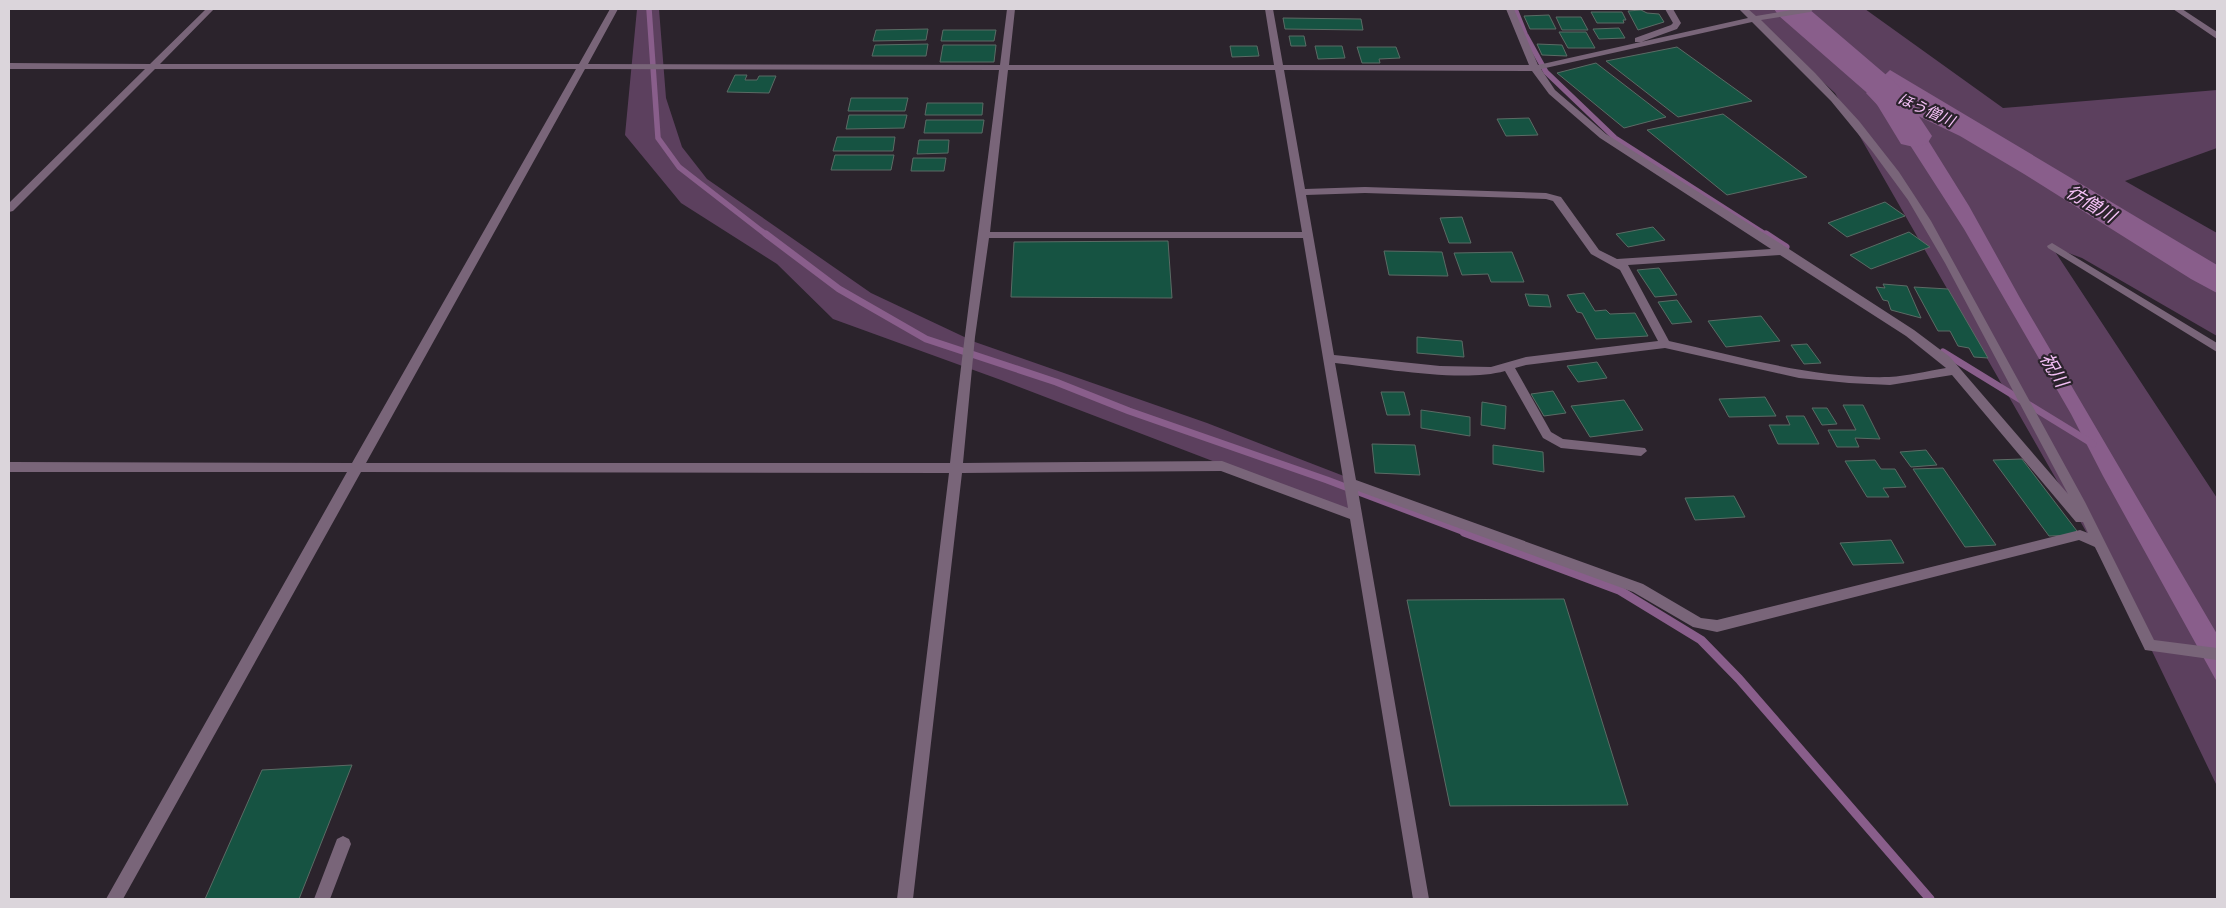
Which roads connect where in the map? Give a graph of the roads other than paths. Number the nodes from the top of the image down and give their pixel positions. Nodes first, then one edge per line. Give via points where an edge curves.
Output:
1 (210, 9) edge
2 (614, 9) edge
3 (1010, 9) edge
4 (1269, 9) edge
5 (1510, 9) edge
6 (1669, 9) edge
7 (1743, 9) edge
8 (1810, 9) edge
9 (2177, 9) edge
10 (1754, 19) junction
11 (2217, 36) edge
12 (1614, 51) junction
13 (9, 66) edge
14 (152, 67) junction
15 (582, 67) junction
16 (1004, 67) junction
17 (1541, 67) junction
18 (1279, 68) junction
19 (1300, 192) junction
20 (9, 209) edge
21 (984, 235) junction
22 (1308, 235) junction
23 (2052, 246) dead end
24 (1785, 251) junction
25 (1614, 263) junction
26 (1665, 344) junction
27 (2217, 348) edge
28 (1329, 358) junction
29 (1508, 366) junction
30 (1956, 370) junction
31 (1641, 452) dead end
32 (9, 467) edge
33 (356, 468) junction
34 (956, 468) junction
35 (1350, 483) junction
36 (1356, 516) junction
37 (2096, 538) junction
38 (2217, 654) edge
39 (343, 844) dead end
40 (114, 899) edge
41 (322, 899) edge
42 (905, 899) edge
43 (1421, 899) edge

1 - 14 street
2 - 15 street
3 - 16 street
4 - 18 street
5 - 17 street
6 - 12 street via 1677,23 1674,27 1622,45
7 - 10 street
8 - 10 street
9 - 11 street
10 - 12 street
10 - 37 street via 1836,101 1913,200 1947,257
12 - 17 street
13 - 14 street
14 - 15 street
14 - 20 street
15 - 16 street
15 - 33 street
16 - 18 street
16 - 21 street
17 - 18 street
17 - 24 street via 1552,92 1603,136
18 - 19 street
19 - 22 street
19 - 25 street via 1365,190 1546,196 1557,199 1595,252
21 - 22 street
21 - 34 street via 969,337
22 - 28 street
23 - 27 street
24 - 25 street
24 - 30 street via 1910,333
25 - 26 street via 1624,268
26 - 29 street
26 - 30 street via 1799,374 1849,379 1890,381
28 - 29 street via 1440,370 1492,371
28 - 35 street
29 - 31 street via 1547,435 1561,443
30 - 37 street
32 - 33 street
33 - 34 street
33 - 40 street
34 - 36 street via 1222,466
34 - 42 street
35 - 36 street
35 - 37 street via 1638,588 1698,623 1717,626 2080,535
36 - 43 street
37 - 38 street via 2150,646
39 - 41 street

